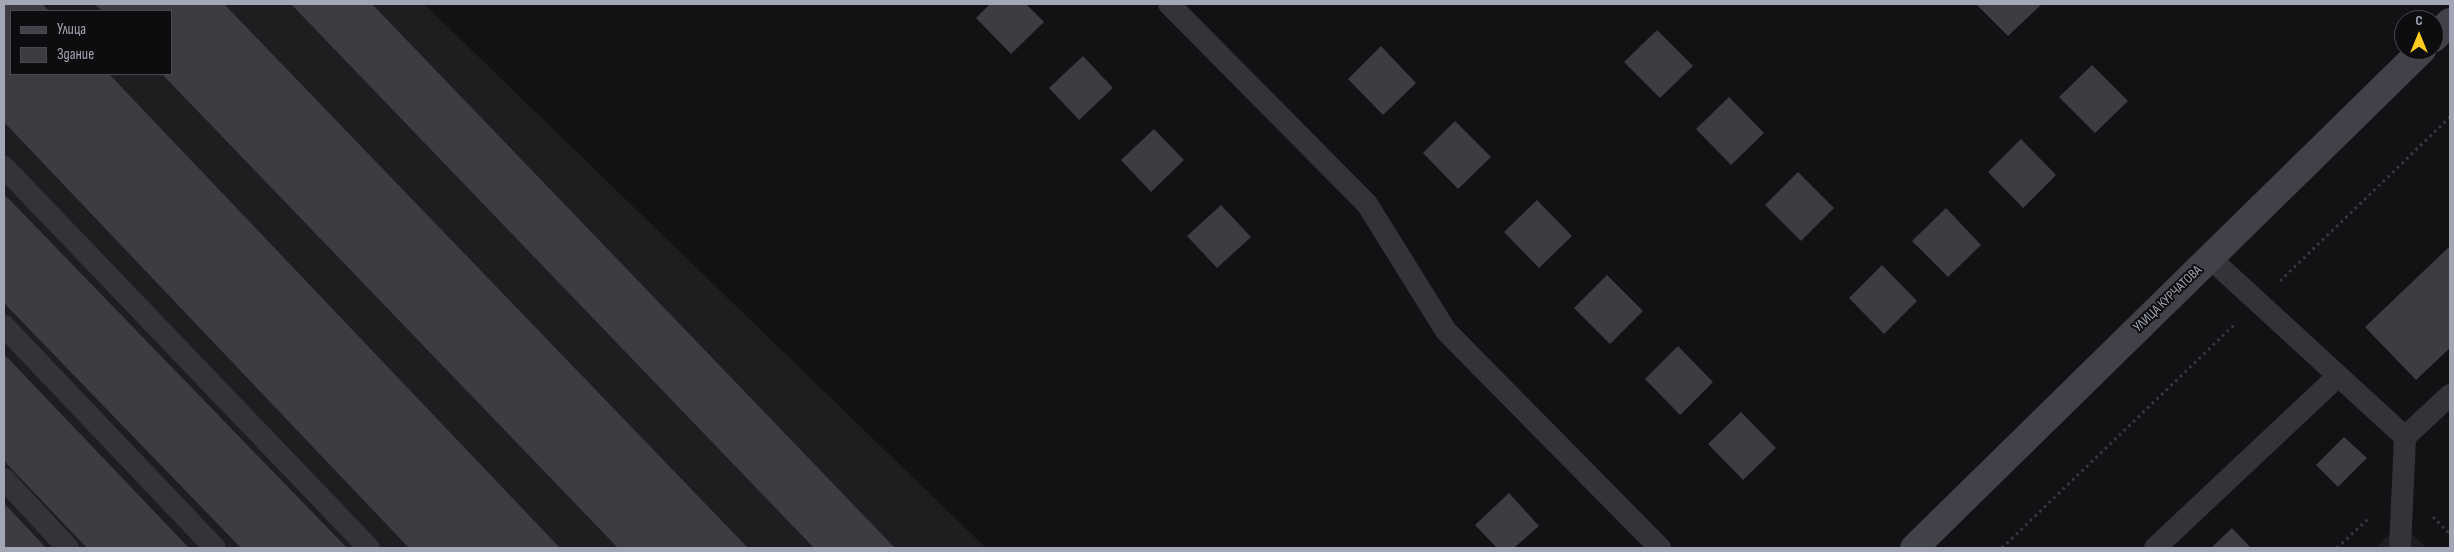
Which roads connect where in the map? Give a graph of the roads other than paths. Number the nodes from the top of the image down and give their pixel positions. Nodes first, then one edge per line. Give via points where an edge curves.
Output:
1 (1169, 4) edge
2 (2412, 60) edge
3 (4, 167) edge
4 (2210, 258) junction
5 (4, 326) edge
6 (2338, 376) junction
7 (2450, 395) edge
8 (2405, 437) junction
9 (4, 479) edge
10 (68, 548) edge
11 (215, 548) edge
12 (369, 548) edge
13 (1660, 548) edge
14 (1914, 548) edge
15 (2155, 548) edge
16 (2400, 548) edge

1 - 13 lane via 1367,204 1446,331
2 - 4 street, УЛИЦА КУРЧАТОВА
3 - 12 lane
4 - 6 lane
4 - 14 street, УЛИЦА КУРЧАТОВА
5 - 11 lane
6 - 8 lane
6 - 15 lane
7 - 8 lane
8 - 16 lane
9 - 10 lane

